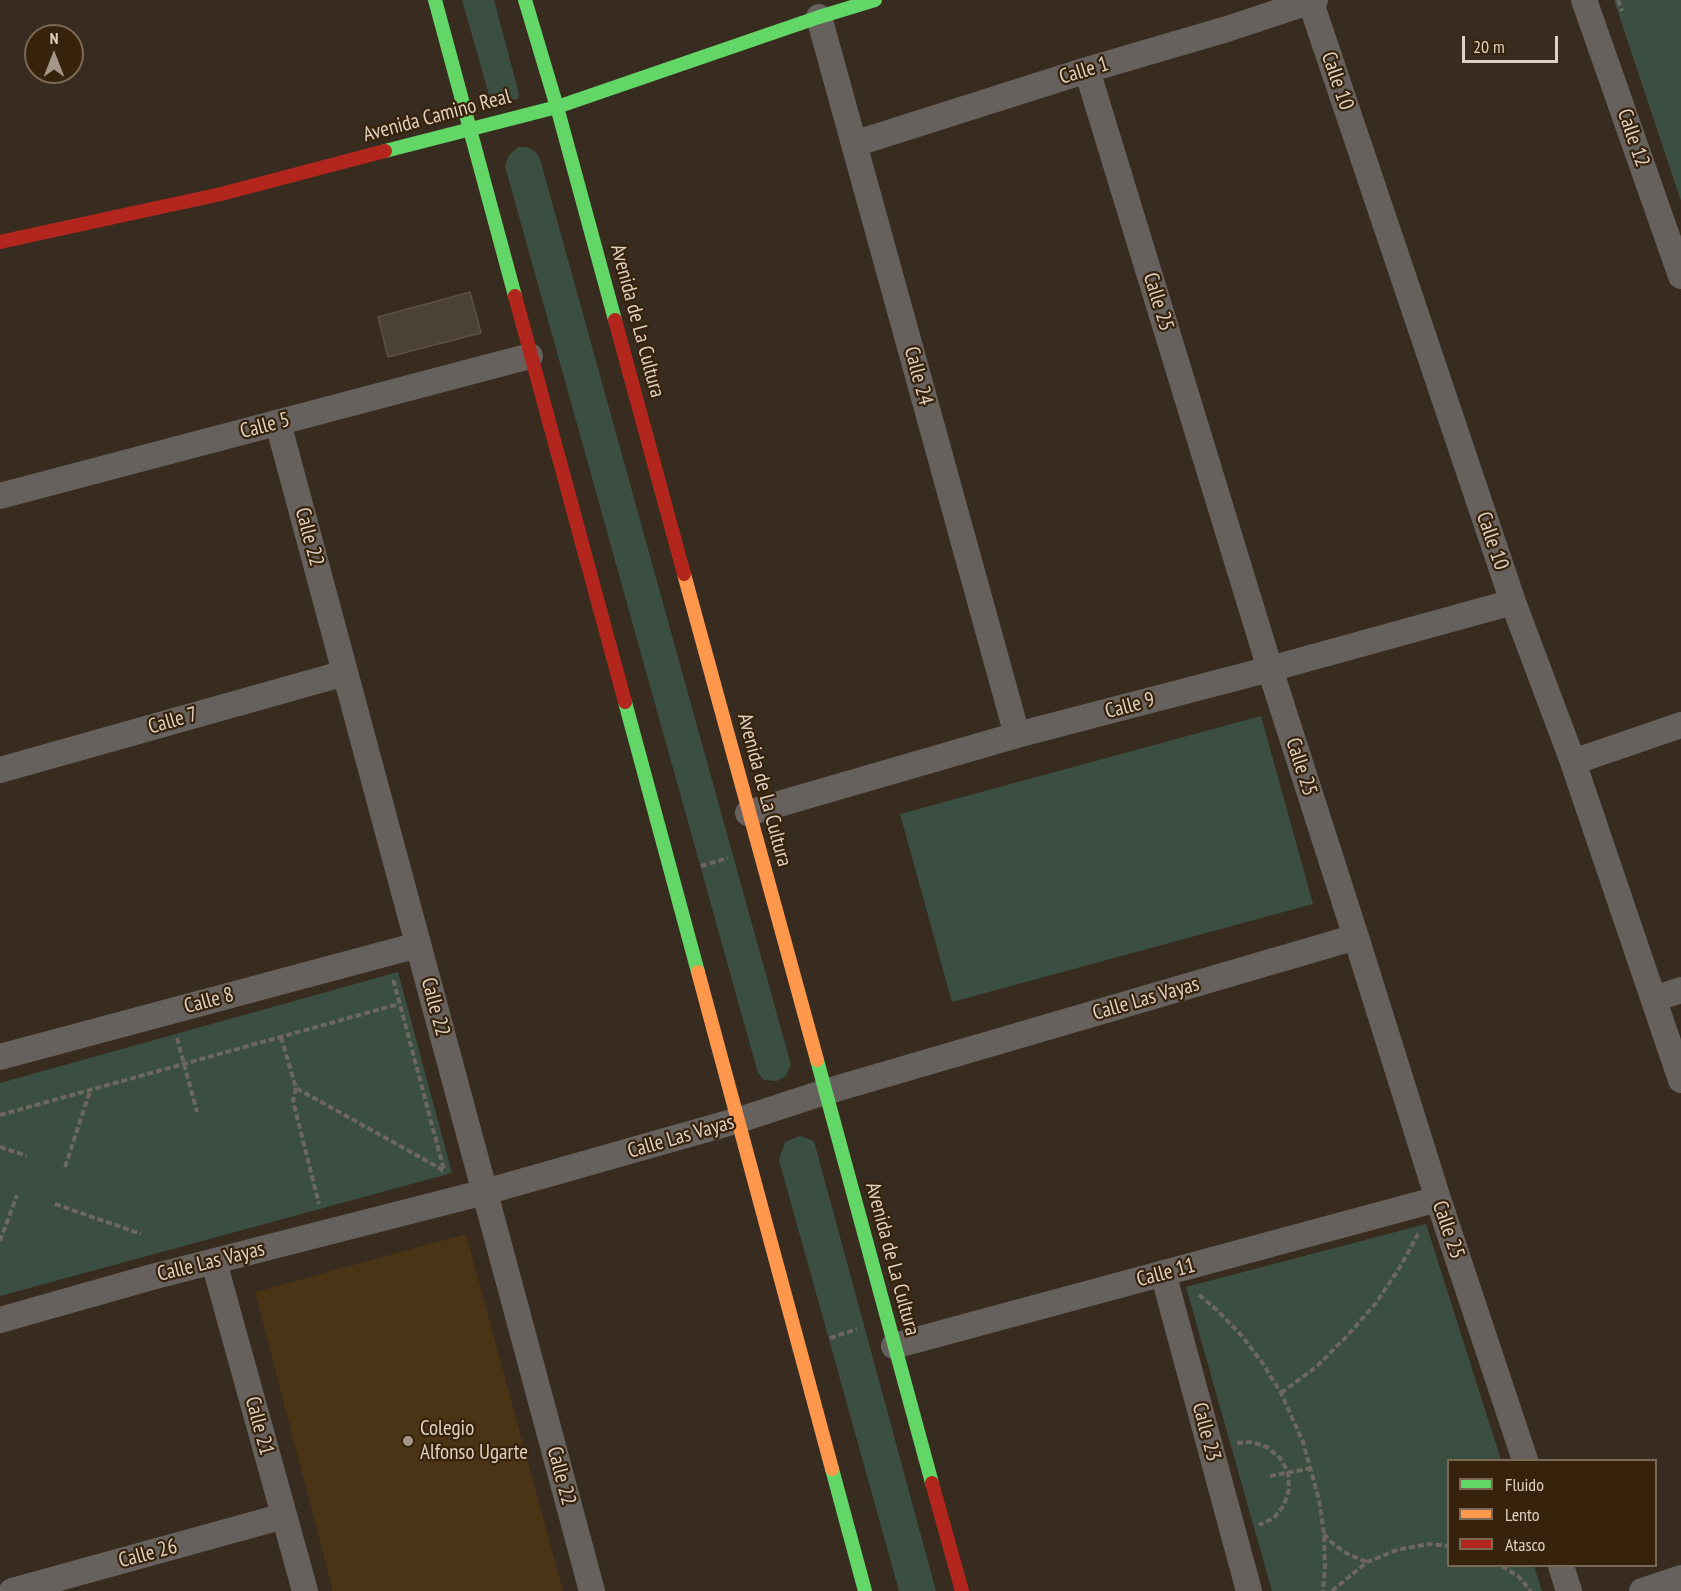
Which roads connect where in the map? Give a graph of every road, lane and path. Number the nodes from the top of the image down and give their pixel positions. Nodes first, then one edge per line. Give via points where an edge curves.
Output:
1 (435, 0) edge
2 (525, 0) edge
3 (875, 0) edge
4 (1312, 0) edge
5 (1584, 0) edge
6 (819, 17) junction
7 (1087, 70) junction
8 (557, 107) junction
9 (469, 129) junction
10 (854, 144) junction
11 (0, 242) edge
12 (1681, 276) edge
13 (530, 356) junction
14 (278, 423) junction
15 (0, 496) edge
16 (1513, 602) junction
17 (1270, 669) junction
18 (345, 673) junction
19 (1681, 725) edge
20 (1017, 735) junction
21 (1573, 762) junction
22 (0, 770) edge
23 (748, 813) junction
24 (758, 850) junction
25 (671, 875) junction
26 (1356, 937) junction
27 (418, 945) junction
28 (382, 985) dead end
29 (1681, 990) edge
30 (1654, 999) junction
31 (399, 1004) junction
32 (171, 1011) junction
33 (189, 1036) dead end
34 (281, 1037) junction
35 (177, 1039) junction
36 (166, 1042) dead end
37 (0, 1057) edge
38 (184, 1064) junction
39 (1681, 1080) edge
40 (296, 1088) junction
41 (91, 1090) junction
42 (825, 1092) junction
43 (197, 1112) dead end
44 (0, 1114) edge
45 (739, 1120) junction
46 (0, 1147) edge
47 (27, 1156) dead end
48 (65, 1167) dead end
49 (444, 1170) junction
50 (432, 1173) dead end
51 (485, 1192) junction
52 (17, 1195) dead end
53 (1438, 1199) junction
54 (331, 1202) dead end
55 (55, 1204) dead end
56 (319, 1205) junction
57 (308, 1208) dead end
58 (1420, 1229) junction
59 (1409, 1232) dead end
60 (141, 1234) dead end
61 (1424, 1240) dead end
62 (0, 1241) edge
63 (214, 1262) junction
64 (1162, 1273) junction
65 (1192, 1289) dead end
66 (0, 1320) edge
67 (886, 1320) junction
68 (800, 1346) junction
69 (894, 1346) junction
70 (1281, 1393) junction
71 (1235, 1443) dead end
72 (1524, 1459) edge
73 (1312, 1468) junction
74 (1288, 1472) junction
75 (1270, 1476) dead end
76 (284, 1516) junction
77 (1258, 1526) dead end
78 (1323, 1534) junction
79 (1447, 1546) edge
80 (1367, 1562) junction
81 (1504, 1567) edge
82 (1561, 1567) edge
83 (1681, 1578) edge
84 (17, 1590) edge
85 (304, 1591) edge
86 (592, 1591) edge
87 (865, 1591) edge
88 (962, 1591) edge
89 (1249, 1591) edge
90 (1323, 1591) edge
91 (1332, 1591) edge
92 (1532, 1591) edge
93 (1569, 1591) edge
94 (1642, 1591) edge

1 - 9 street
2 - 8 street, Avenida de La Cultura
3 - 6 street, Avenida Camino Real
4 - 7 street, Calle 1
4 - 16 street, Calle 10
5 - 12 street, Calle 12
6 - 8 street, Avenida Camino Real
6 - 10 street, Calle 24
7 - 10 street, Calle 1
7 - 17 street, Calle 25
8 - 9 street, Avenida Camino Real
8 - 23 street, Avenida de La Cultura
9 - 11 street, Avenida Camino Real via 221,194
9 - 13 street
10 - 20 street, Calle 24
13 - 14 street, Calle 5
13 - 25 street
14 - 15 street, Calle 5
14 - 18 street, Calle 22
16 - 17 street, Calle 9
16 - 21 street, Calle 10
17 - 20 street, Calle 9
17 - 26 street, Calle 25
18 - 22 street, Calle 7
18 - 27 street, Calle 22
19 - 21 street
20 - 23 street, Calle 9
21 - 30 street, Calle 10
23 - 24 street, Avenida de La Cultura
24 - 25 path
24 - 42 street, Avenida de La Cultura
25 - 45 street
26 - 42 street, Calle Las Vayas
26 - 53 street, Calle 25
27 - 32 street, Calle 8
27 - 51 street, Calle 22
28 - 31 path via 394,982
29 - 30 street
30 - 39 street, Calle 10
31 - 34 path
31 - 49 path
32 - 35 path
32 - 37 street, Calle 8
33 - 35 path
34 - 38 path
34 - 40 path
35 - 36 path
35 - 38 path
38 - 41 path
38 - 43 path
40 - 49 path
40 - 56 path via 293,1101
41 - 44 path
41 - 48 path
42 - 45 street, Calle Las Vayas
42 - 67 street, Avenida de La Cultura
45 - 51 street, Calle Las Vayas
45 - 68 street
46 - 47 path
49 - 50 path
51 - 63 street, Calle Las Vayas
51 - 86 street, Calle 22
52 - 62 path
53 - 64 street, Calle 11
53 - 72 street, Calle 25
54 - 56 path
55 - 60 path
56 - 57 path
58 - 59 path
58 - 61 path
58 - 70 path via 1376,1303 1332,1352
63 - 66 street, Calle Las Vayas
63 - 76 street, Calle 21
64 - 69 street, Calle 11
64 - 89 street, Calle 23
65 - 70 path via 1242,1336
67 - 68 path
67 - 69 street, Avenida de La Cultura
68 - 87 street
69 - 88 street, Avenida de La Cultura
70 - 73 path
71 - 74 path via 1252,1442 1267,1447
73 - 74 path
73 - 78 path
74 - 75 path
74 - 77 path via 1289,1489 1284,1505 1274,1518
76 - 84 street, Calle 26
76 - 85 street, Calle 21
78 - 80 path via 1346,1553
78 - 90 path
79 - 80 path via 1429,1544 1397,1550
80 - 91 path
81 - 92 path
82 - 93 street
83 - 94 street

